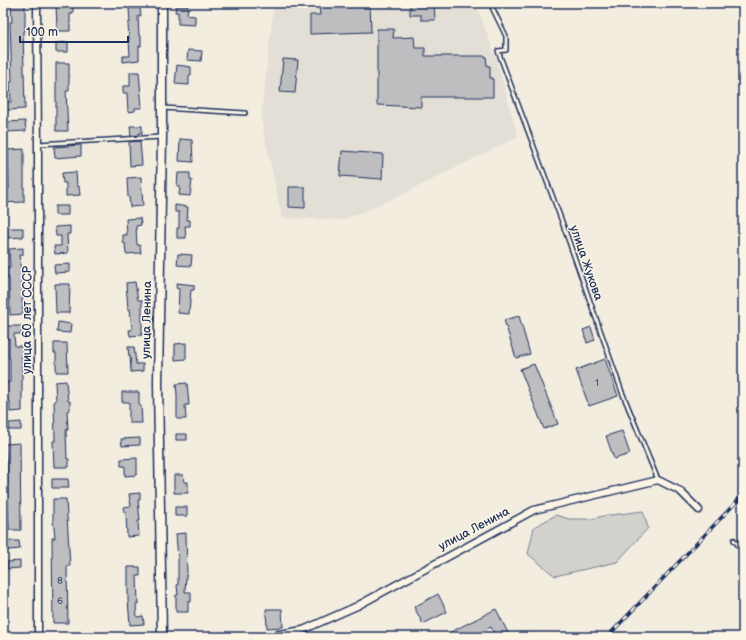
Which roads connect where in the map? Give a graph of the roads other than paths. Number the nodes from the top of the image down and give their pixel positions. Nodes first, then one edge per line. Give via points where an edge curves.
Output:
1 (37, 3) edge
2 (162, 3) edge
3 (490, 3) edge
4 (162, 108) junction
5 (245, 113) dead end
6 (162, 137) junction
7 (38, 144) junction
8 (658, 480) junction
9 (699, 510) dead end
10 (734, 540) dead end
11 (743, 552) edge
12 (38, 637) edge
13 (162, 637) edge
14 (262, 637) edge

1 - 7 street, улица 60 лет СССР
2 - 4 street, улица Ленина
3 - 8 lane, улица Жукова via 506,36 506,50 498,51 622,392
4 - 5 lane
4 - 6 street, улица Ленина
6 - 7 lane
6 - 13 street, улица Ленина via 158,383
7 - 12 street, улица 60 лет СССР
8 - 9 street via 680,491
8 - 14 street, улица Ленина via 534,510 357,606 303,630
10 - 11 lane

